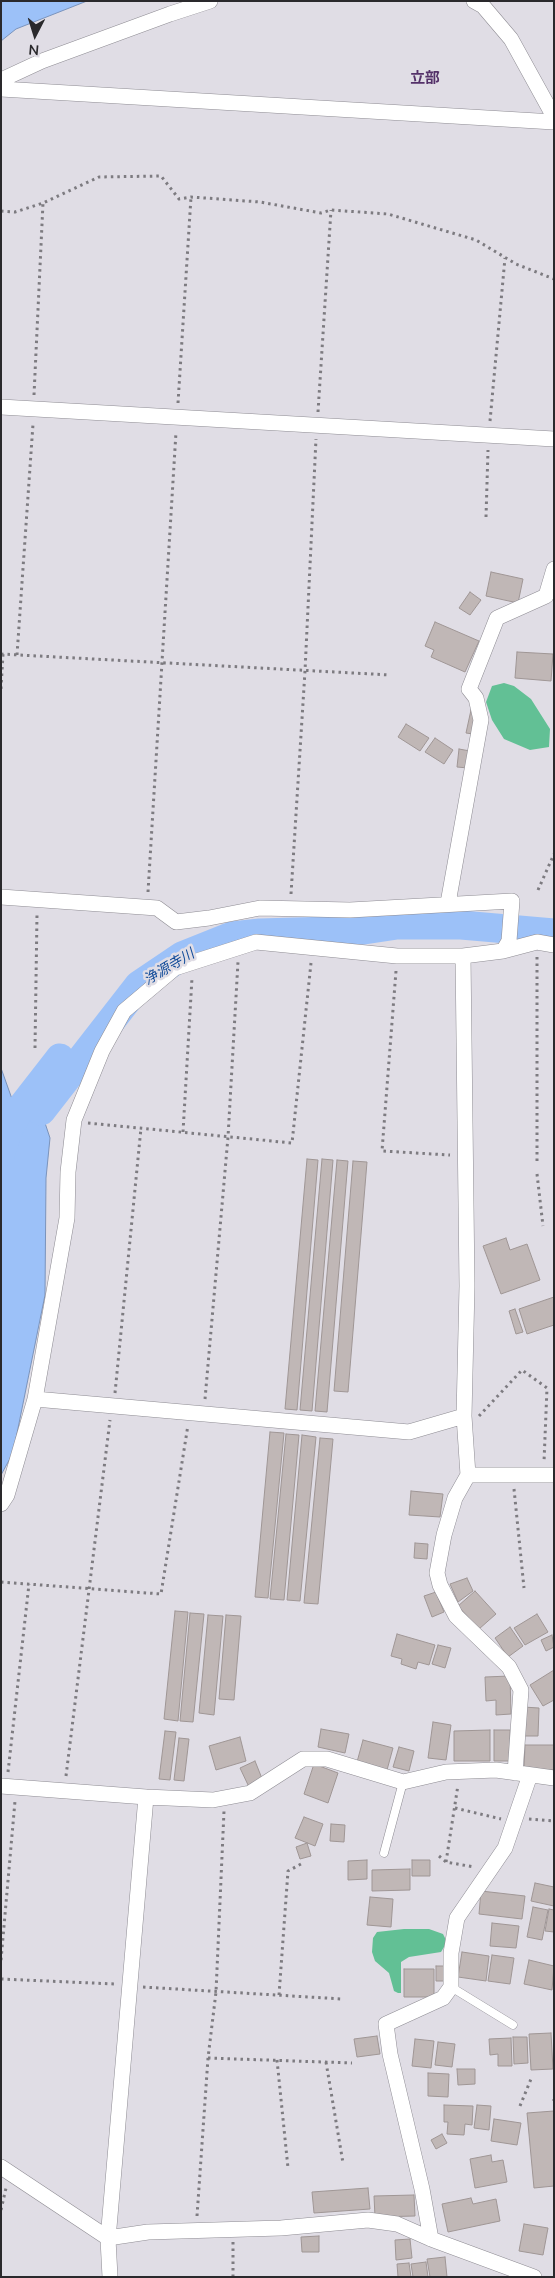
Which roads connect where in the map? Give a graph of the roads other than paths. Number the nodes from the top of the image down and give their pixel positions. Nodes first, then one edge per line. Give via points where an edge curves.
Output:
1 (210, 1) edge
2 (474, 1) edge
3 (1, 80) edge
4 (1, 89) edge
5 (554, 117) edge
6 (554, 122) edge
7 (1, 407) edge
8 (554, 439) edge
9 (554, 568) edge
10 (550, 598) edge
11 (1, 897) edge
12 (448, 903) junction
13 (554, 945) edge
14 (506, 946) junction
15 (463, 956) junction
16 (35, 1399) junction
17 (471, 1417) junction
18 (468, 1475) junction
19 (554, 1475) edge
20 (1, 1504) edge
21 (523, 1774) junction
22 (554, 1778) edge
23 (5, 1779) edge
24 (404, 1782) junction
25 (146, 1798) junction
26 (384, 1853) dead end
27 (451, 1987) junction
28 (514, 2025) dead end
29 (1, 2167) edge
30 (108, 2238) junction
31 (431, 2239) junction
32 (110, 2277) edge
33 (534, 2277) edge

1 - 3 street via 42,61
2 - 5 street via 511,39
4 - 6 street
7 - 8 street
9 - 10 street
10 - 12 street via 497,618 469,689 476,698 481,720
11 - 12 street via 157,908 176,922 260,908 350,910
12 - 14 street via 512,901
13 - 14 street via 537,942
14 - 15 street
15 - 16 street via 397,956 256,942 175,968 124,1011 102,1051 74,1120 67,1218
15 - 17 street
16 - 17 street via 409,1432
16 - 20 street via 7,1495
17 - 18 street
18 - 19 street
18 - 21 street via 452,1507 437,1573 456,1616 509,1666 521,1690
21 - 22 street
21 - 24 street via 496,1770 446,1772
21 - 27 street via 518,1820 504,1848 458,1918 451,1953
23 - 25 street
24 - 25 street via 327,1760 303,1759 250,1793 213,1800
24 - 26 lane
25 - 30 street
27 - 28 lane
27 - 31 street via 443,1998 386,2024
29 - 30 street
30 - 31 street via 148,2232 281,2228 368,2220 397,2224
30 - 32 street
31 - 33 street

